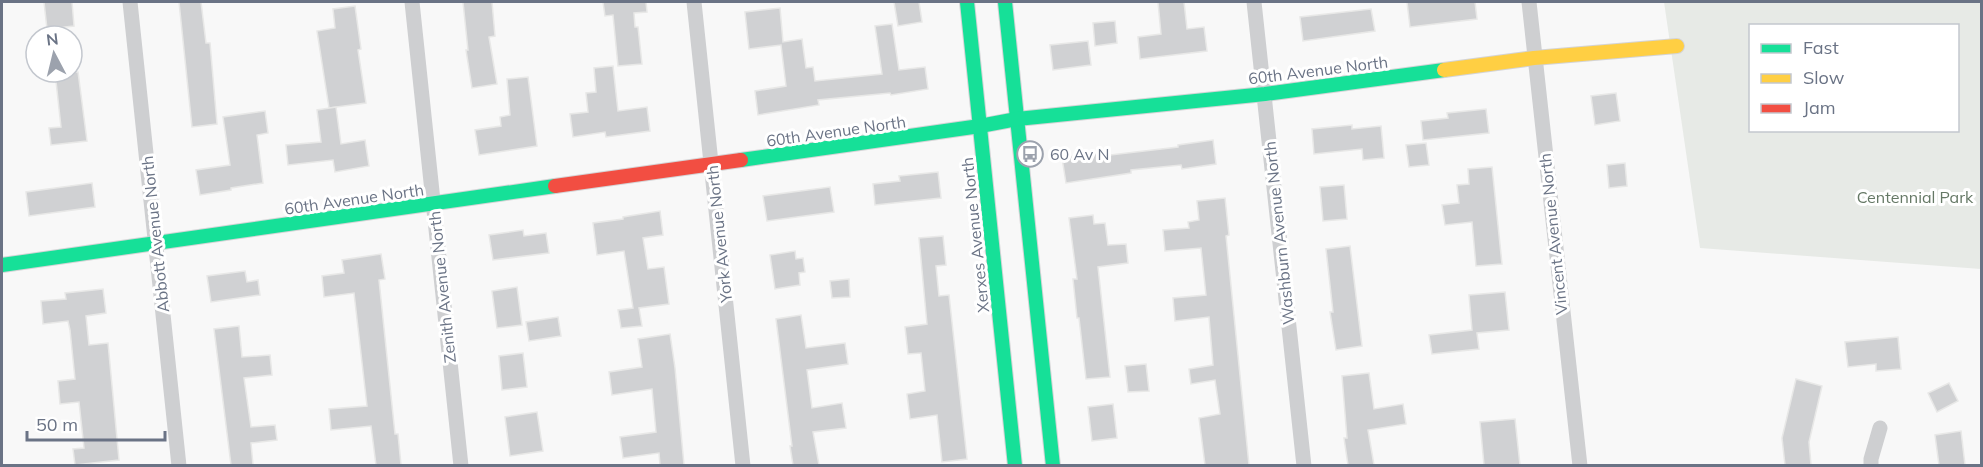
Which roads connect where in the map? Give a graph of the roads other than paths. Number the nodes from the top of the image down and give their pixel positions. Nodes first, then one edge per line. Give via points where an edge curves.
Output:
1 (130, 2) edge
2 (412, 2) edge
3 (694, 2) edge
4 (967, 2) edge
5 (1005, 2) edge
6 (1254, 2) edge
7 (1529, 2) edge
8 (1677, 46) dead end
9 (1533, 58) junction
10 (1265, 94) junction
11 (1017, 119) junction
12 (980, 126) junction
13 (712, 165) junction
14 (434, 204) junction
15 (156, 243) junction
16 (2, 265) edge
17 (1880, 428) dead end
18 (179, 465) edge
19 (461, 465) edge
20 (743, 465) edge
21 (1015, 465) edge
22 (1053, 465) edge
23 (1304, 465) edge
24 (1580, 465) edge
25 (1871, 465) edge

1 - 15 street, Abbott Avenue North
2 - 14 street, Zenith Avenue North
3 - 13 street, York Avenue North
4 - 12 street, Xerxes Avenue North
5 - 11 street
6 - 10 street, Washburn Avenue North
7 - 9 street, Vincent Avenue North
8 - 9 street, 60th Avenue North
9 - 10 street, 60th Avenue North
9 - 24 street, Vincent Avenue North
10 - 11 street, 60th Avenue North
10 - 23 street, Washburn Avenue North
11 - 12 street, 60th Avenue North
11 - 22 street
12 - 13 street, 60th Avenue North
12 - 21 street, Xerxes Avenue North
13 - 14 street, 60th Avenue North
13 - 20 street, York Avenue North
14 - 15 street, 60th Avenue North
14 - 19 street, Zenith Avenue North
15 - 16 street, 60th Avenue North
15 - 18 street, Abbott Avenue North
17 - 25 street

